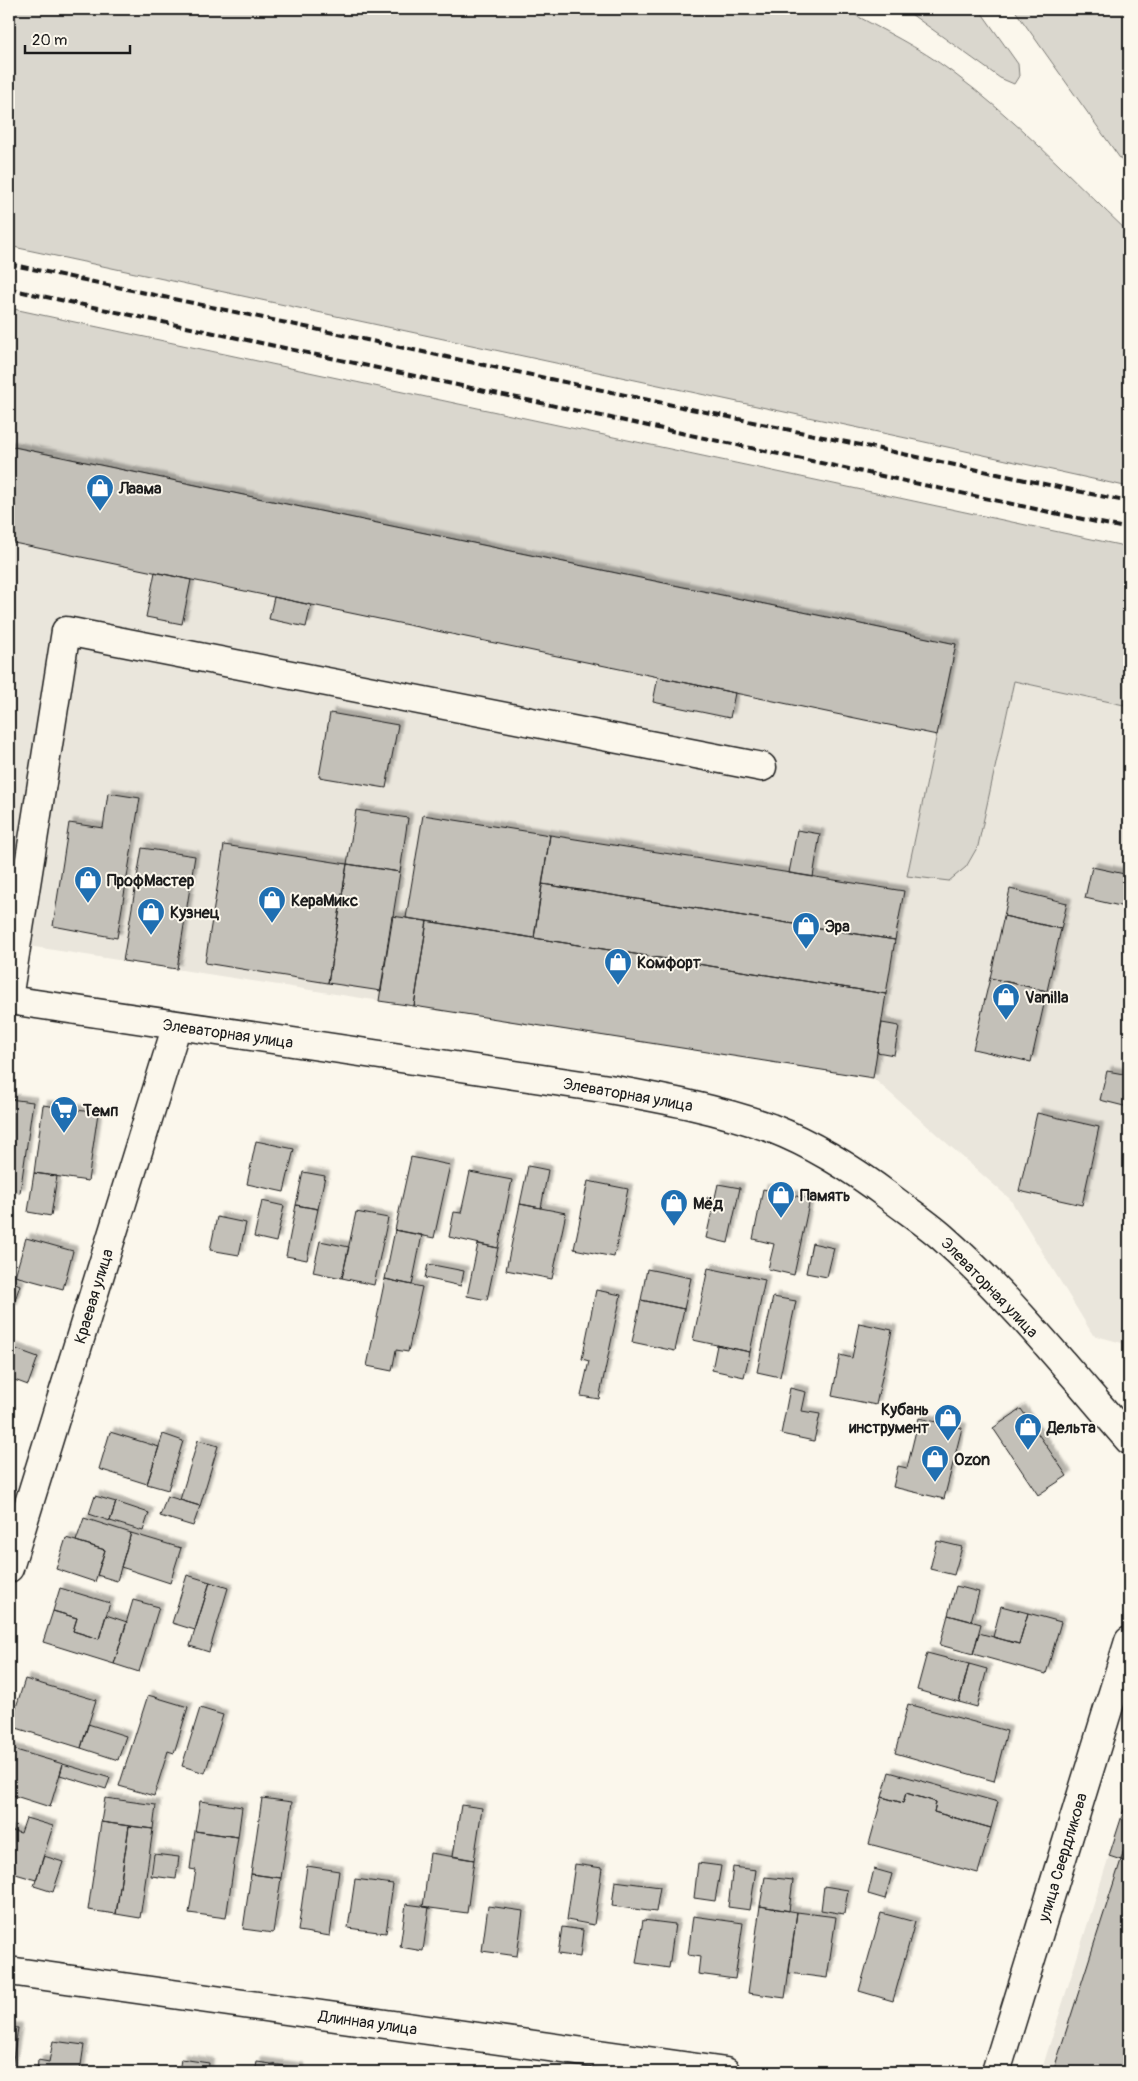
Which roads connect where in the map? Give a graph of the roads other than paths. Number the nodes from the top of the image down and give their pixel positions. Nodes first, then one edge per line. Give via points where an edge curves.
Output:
1 (762, 767) dead end
2 (9, 992) edge
3 (9, 1000) edge
4 (177, 1025) junction
5 (1129, 1440) edge
6 (9, 1568) edge
7 (1129, 1641) edge
8 (9, 1971) edge
9 (726, 2072) edge
10 (996, 2072) edge

1 - 2 street via 66,631
3 - 4 street, Элеваторная улица
4 - 5 street, Элеваторная улица via 675,1101 772,1129 862,1176 942,1237 1010,1303
4 - 6 street, Краевая улица
7 - 10 street, улица Свердликова
8 - 9 street, Длинная улица

